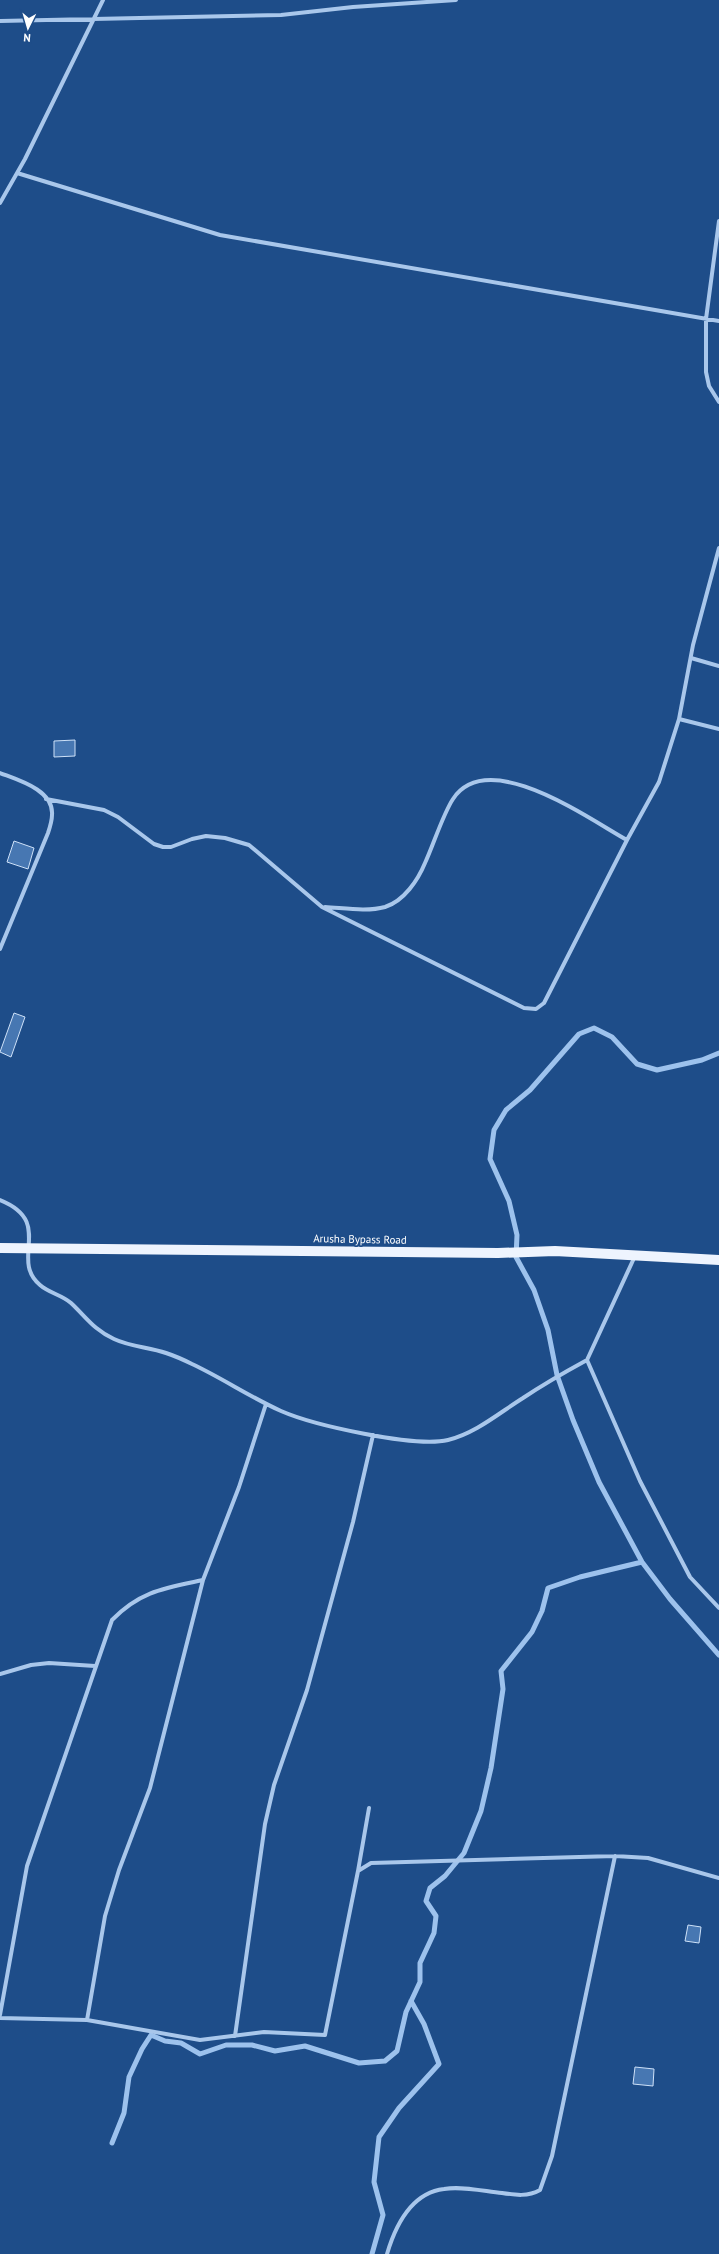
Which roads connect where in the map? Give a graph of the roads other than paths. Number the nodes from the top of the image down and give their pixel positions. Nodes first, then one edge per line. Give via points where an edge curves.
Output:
1 (102, 0) edge
2 (456, 0) edge
3 (93, 19) junction
4 (0, 21) edge
5 (17, 173) junction
6 (0, 203) edge
7 (719, 221) edge
8 (706, 319) junction
9 (719, 321) edge
10 (719, 402) edge
11 (719, 548) edge
12 (690, 658) junction
13 (719, 666) edge
14 (679, 718) junction
15 (719, 729) edge
16 (0, 773) edge
17 (46, 798) junction
18 (627, 840) junction
19 (322, 907) junction
20 (0, 949) edge
21 (0, 1200) edge
22 (0, 1248) edge
23 (30, 1248) junction
24 (635, 1255) junction
25 (719, 1260) edge
26 (587, 1360) junction
27 (266, 1404) junction
28 (373, 1435) junction
29 (203, 1580) junction
30 (719, 1608) edge
31 (95, 1666) junction
32 (0, 1674) edge
33 (369, 1808) dead end
34 (615, 1856) junction
35 (358, 1872) junction
36 (719, 1878) edge
37 (0, 2017) edge
38 (87, 2020) junction
39 (235, 2036) junction
40 (386, 2254) edge

1 - 3 street
2 - 3 street via 281,15
3 - 4 street
3 - 5 street
5 - 6 street
5 - 8 street via 220,235
7 - 8 street
8 - 9 street
8 - 10 street via 706,372 709,386
11 - 12 street
12 - 13 street
12 - 14 street
14 - 15 street
14 - 18 street via 659,782
16 - 17 street via 29,785
17 - 19 street via 104,810 118,817 154,844 163,847 206,836 249,845
17 - 20 street via 53,814 48,833
18 - 19 street via 544,794 514,783 482,781 468,785 453,799 422,870 407,892 395,902 374,909
18 - 19 street via 544,1003 536,1009 524,1008
21 - 23 street via 14,1206 28,1221
22 - 23 main road, Arusha Bypass Road
23 - 24 main road, Arusha Bypass Road via 498,1253 555,1251
23 - 27 street via 30,1271 35,1281 70,1303 100,1332 115,1340 165,1353 193,1365
24 - 25 main road, Arusha Bypass Road
24 - 26 street
26 - 28 street via 546,1383 469,1434 447,1440 420,1442
26 - 30 street via 640,1481 690,1577
27 - 28 street via 302,1418
27 - 29 street via 239,1487
28 - 39 street via 353,1522 311,1675 274,1785 265,1824
29 - 31 street via 142,1596 125,1607 112,1620
29 - 38 street via 150,1788 119,1870 105,1916
31 - 32 street via 49,1663
31 - 37 street via 27,1866
33 - 35 street
34 - 35 street via 435,1860 372,1864
34 - 36 street via 648,1858
34 - 40 street via 552,2156 540,2190 534,2194 520,2195 444,2188 430,2192 412,2205 394,2232
35 - 39 street via 325,2035 264,2032
37 - 38 street
38 - 39 street via 200,2040

